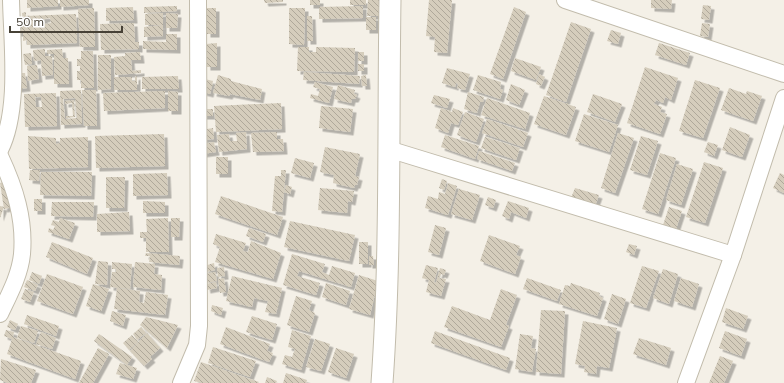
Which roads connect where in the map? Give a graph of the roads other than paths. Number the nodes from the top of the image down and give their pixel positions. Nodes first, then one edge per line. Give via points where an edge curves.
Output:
1 (11, 0) edge
2 (198, 0) edge
3 (390, 0) edge
4 (565, 0) edge
5 (589, 4) edge
6 (784, 74) edge
7 (784, 98) edge
8 (388, 149) junction
9 (0, 150) edge
10 (0, 156) edge
11 (733, 255) junction
12 (0, 314) edge
13 (181, 383) edge
14 (382, 383) edge
15 (686, 383) edge

1 - 9 street via 14,90 7,136
2 - 13 street via 199,326 196,345
3 - 8 street
4 - 5 street
5 - 6 street
7 - 11 street
8 - 11 street
8 - 14 street
10 - 12 street via 19,205 22,255 14,284
11 - 15 street

